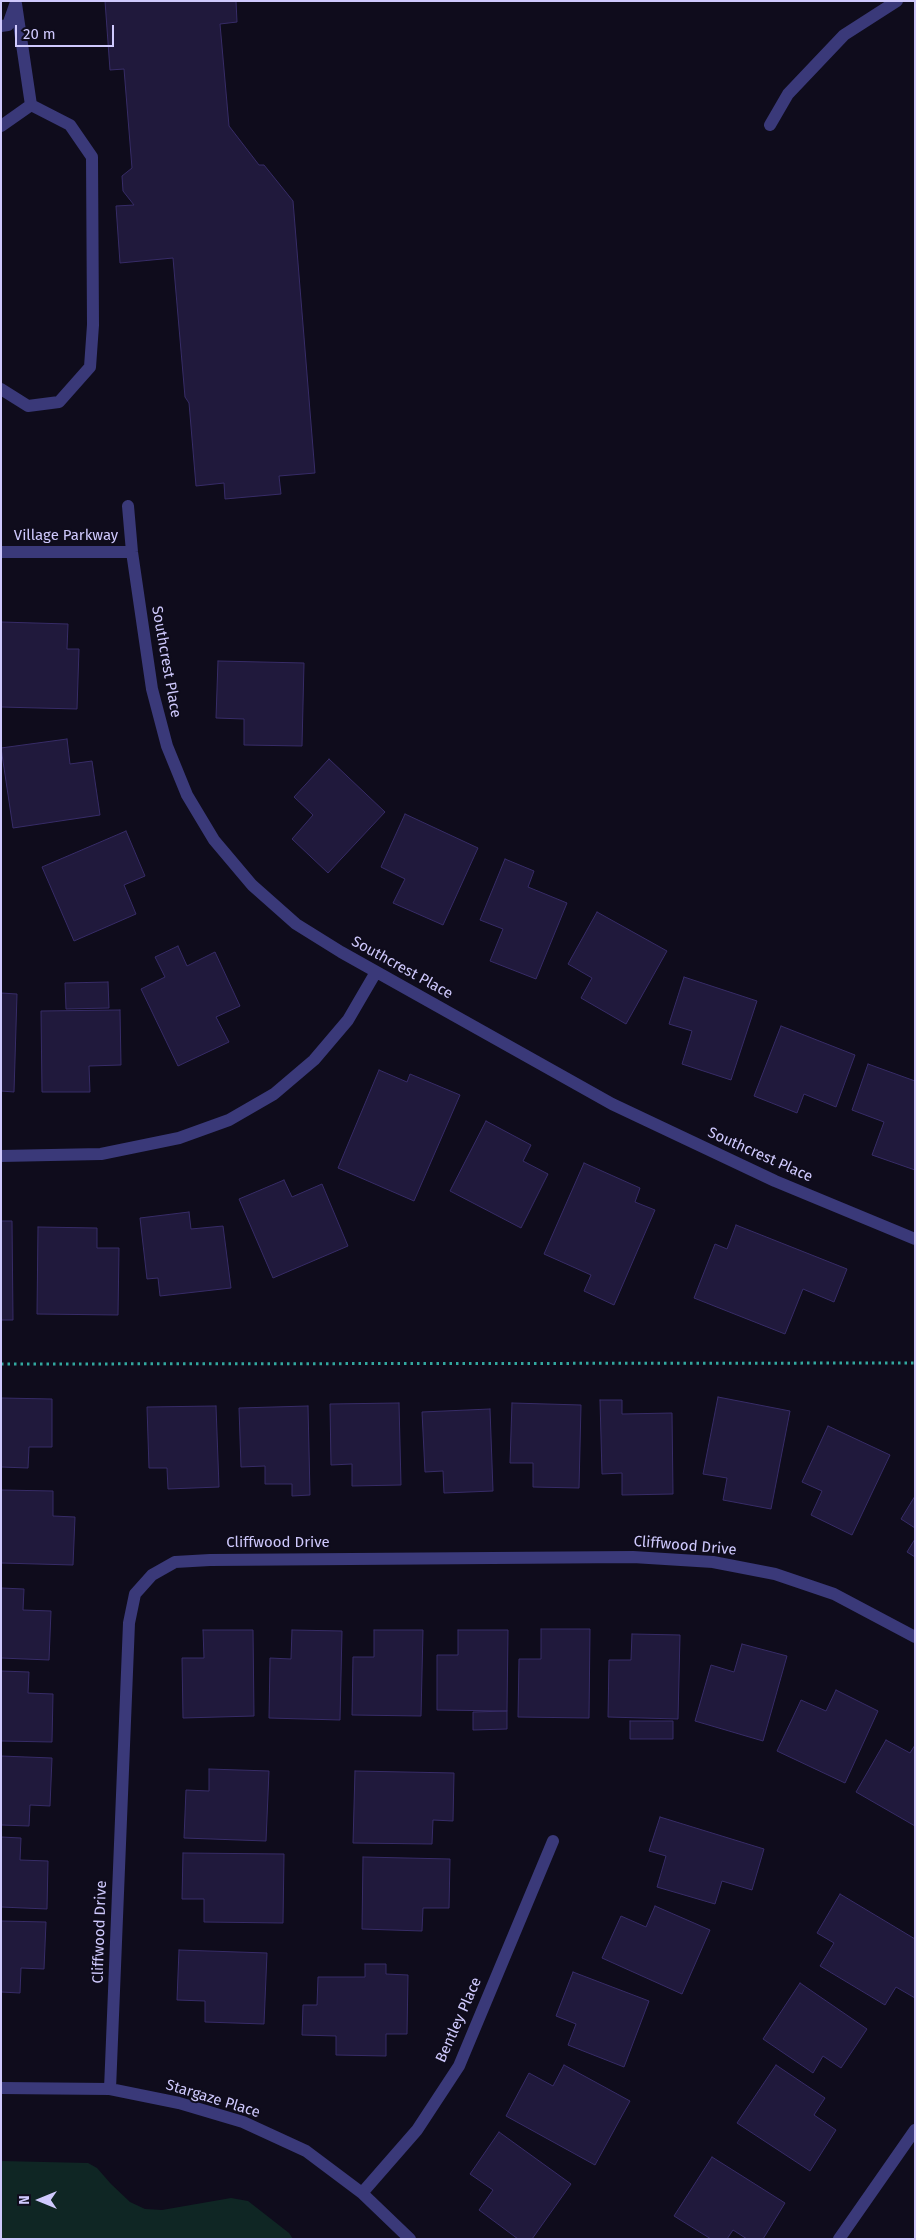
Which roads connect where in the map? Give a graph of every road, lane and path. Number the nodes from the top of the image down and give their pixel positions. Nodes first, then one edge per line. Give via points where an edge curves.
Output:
1 (897, 1) edge
2 (15, 2) edge
3 (1, 26) edge
4 (31, 106) junction
5 (1, 126) edge
6 (770, 126) dead end
7 (1, 389) edge
8 (128, 506) dead end
9 (1, 552) edge
10 (132, 552) junction
11 (376, 972) junction
12 (1, 1156) edge
13 (915, 1239) edge
14 (915, 1362) edge
15 (1, 1364) edge
16 (915, 1637) edge
17 (553, 1841) dead end
18 (1, 2088) edge
19 (110, 2089) junction
20 (915, 2130) edge
21 (362, 2193) junction
22 (410, 2239) edge
23 (838, 2239) edge

1 - 6 street via 844,35 788,94
2 - 3 street via 8,24
2 - 4 street
4 - 5 street
4 - 7 street via 70,125 92,157 93,325 90,366 59,402 28,406
8 - 10 street, Southcrest Place
9 - 10 street, Village Parkway
10 - 11 street, Southcrest Place via 152,689 167,746 187,794 214,840 252,885 296,924
11 - 12 street via 348,1020 314,1060 274,1094 228,1120 179,1138 101,1154
11 - 13 street, Southcrest Place via 612,1104 775,1181
14 - 15 path
16 - 19 street, Cliffwood Drive via 834,1594 775,1574 713,1562 633,1557 175,1562 152,1575 135,1594 129,1623
17 - 21 street, Bentley Place via 459,2066 417,2130
18 - 19 street, Stargaze Place
19 - 21 street, Stargaze Place via 243,2122 306,2151
20 - 23 street
21 - 22 street, Stargaze Place

